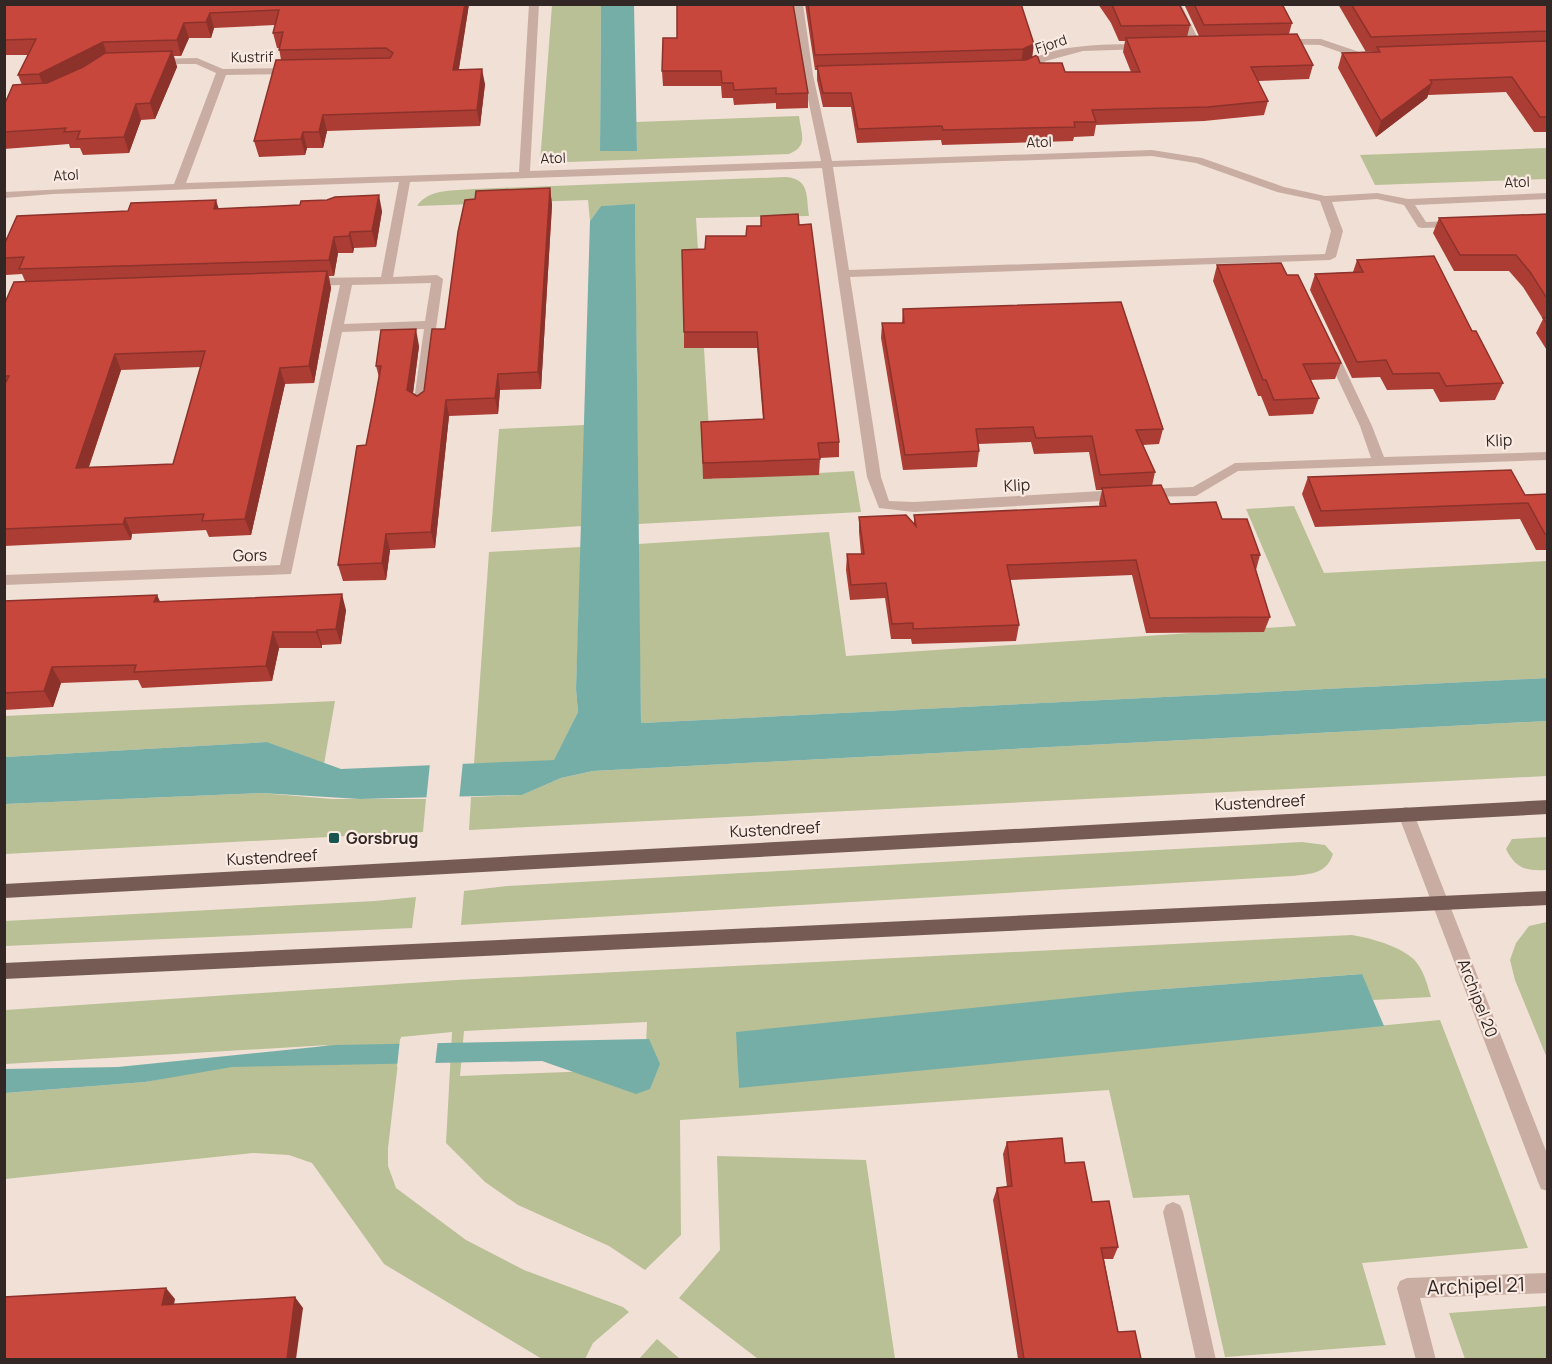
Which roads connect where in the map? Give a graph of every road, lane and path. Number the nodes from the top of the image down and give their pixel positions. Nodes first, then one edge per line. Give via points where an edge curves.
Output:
1 (534, 4) edge
2 (798, 4) edge
3 (1176, 4) edge
4 (1274, 42) edge
5 (1196, 45) edge
6 (1154, 46) edge
7 (1374, 57) edge
8 (141, 62) edge
9 (1012, 70) edge
10 (305, 71) edge
11 (222, 72) junction
12 (808, 75) junction
13 (820, 75) edge
14 (826, 165) junction
15 (524, 174) junction
16 (405, 178) junction
17 (179, 186) junction
18 (4, 195) edge
19 (1548, 196) edge
20 (1325, 199) junction
21 (1408, 202) junction
22 (1468, 224) edge
23 (844, 274) junction
24 (386, 280) junction
25 (347, 281) junction
26 (300, 283) edge
27 (431, 325) junction
28 (337, 328) junction
29 (1326, 343) edge
30 (419, 407) edge
31 (1548, 456) edge
32 (1379, 461) junction
33 (4, 580) edge
34 (1548, 807) edge
35 (1406, 814) junction
36 (4, 891) edge
37 (1548, 898) edge
38 (1442, 902) junction
39 (4, 970) edge
40 (1548, 1182) edge
41 (1173, 1212) dead end
42 (1548, 1283) edge
43 (1206, 1359) edge
44 (1426, 1359) edge

1 - 15 street, Atol
2 - 12 street
3 - 5 street
4 - 7 street via 1321,42
6 - 9 street, Fjord via 1083,48
8 - 11 street, Kustrif via 196,61
10 - 11 street, Kustrif
11 - 17 street, Kustrif
12 - 13 street
12 - 14 street
14 - 15 street, Atol
14 - 20 street, Atol via 1152,153 1198,160 1281,189
14 - 23 street, Klip
15 - 16 street, Atol
16 - 17 street, Atol
16 - 24 street
17 - 18 street, Atol
19 - 21 street, Atol
20 - 21 street, Atol via 1377,196
20 - 23 street via 1337,231 1330,257 1289,265
21 - 22 street via 1422,225
23 - 32 street, Klip via 874,477 884,505 914,507 1196,491 1235,466
24 - 25 street
24 - 27 street via 437,279
25 - 26 street
25 - 28 street, Gors
27 - 28 street
27 - 30 street
28 - 33 street, Gors via 286,570
29 - 32 street
31 - 32 street, Klip
34 - 35 main road, Kustendreef
35 - 36 main road, Kustendreef
35 - 38 street, Archipel 20
37 - 38 main road
38 - 39 main road
38 - 40 street, Archipel 20
41 - 43 street
42 - 44 street, Archipel 21 via 1407,1288

